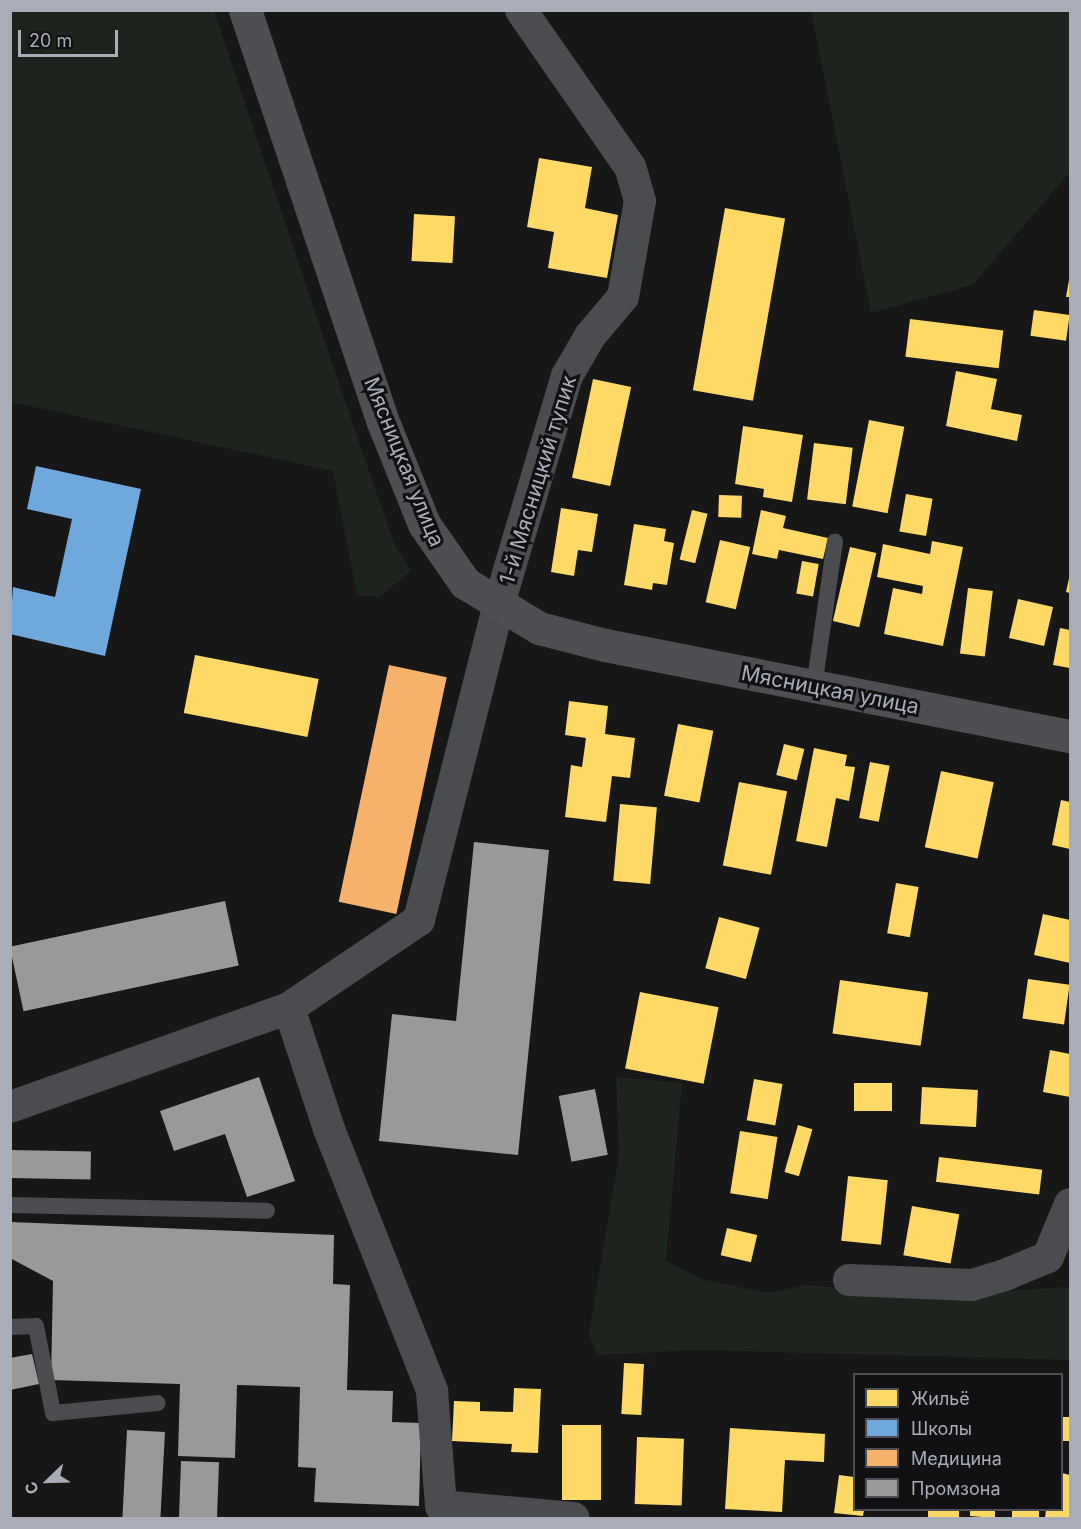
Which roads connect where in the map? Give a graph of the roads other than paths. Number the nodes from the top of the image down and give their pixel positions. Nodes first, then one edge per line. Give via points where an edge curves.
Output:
1 (245, 10) edge
2 (521, 10) edge
3 (835, 542) dead end
4 (498, 607) junction
5 (814, 687) junction
6 (1071, 736) edge
7 (289, 1008) junction
8 (10, 1107) edge
9 (1071, 1204) edge
10 (10, 1205) edge
11 (267, 1211) dead end
12 (849, 1280) dead end
13 (10, 1327) edge
14 (158, 1403) dead end
15 (435, 1512) edge
16 (573, 1518) edge

1 - 4 main road, Мясницкая улица via 383,422 424,524 443,558
2 - 4 street, 1-й Мясницкий тупик via 630,167 640,201 623,297 590,336 567,376
3 - 5 lane
4 - 5 main road, Мясницкая улица via 539,628 605,645
4 - 7 street, 1-й Мясницкий тупик via 419,920
5 - 6 main road, Мясницкая улица
7 - 8 street, 1-й Мясницкий тупик
7 - 15 street via 329,1129 432,1391
9 - 12 street via 1048,1257 1007,1274 972,1285
10 - 11 lane
13 - 14 lane via 36,1326 53,1413
15 - 16 street

